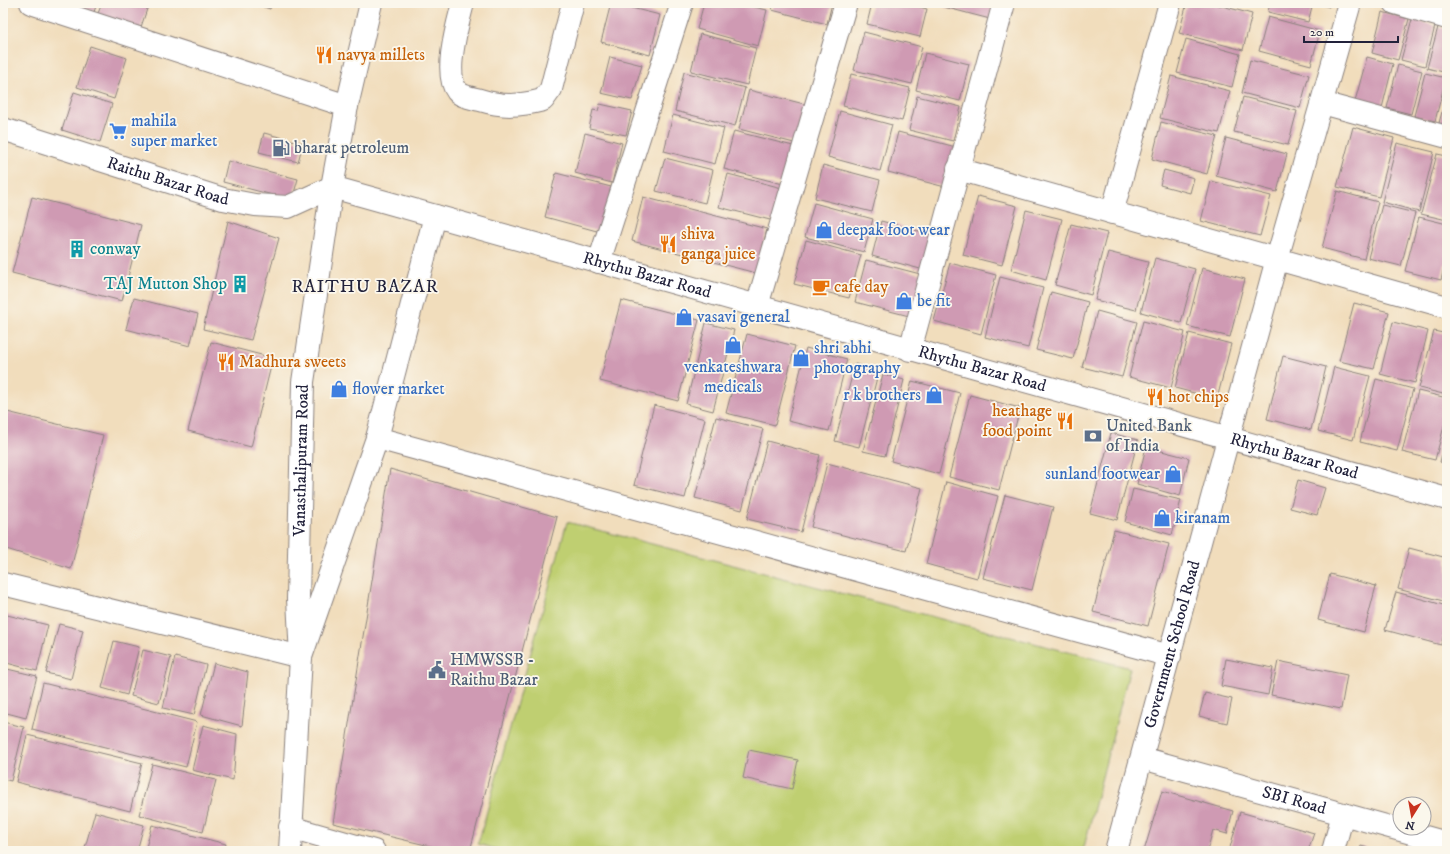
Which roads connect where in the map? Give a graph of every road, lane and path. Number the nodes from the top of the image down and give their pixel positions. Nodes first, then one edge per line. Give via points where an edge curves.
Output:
1 (31, 3) edge
2 (372, 3) edge
3 (462, 3) edge
4 (573, 3) edge
5 (682, 3) edge
6 (846, 3) edge
7 (1004, 3) edge
8 (1170, 3) edge
9 (1350, 3) edge
10 (1395, 3) edge
11 (1447, 18) edge
12 (1322, 103) junction
13 (347, 106) junction
14 (3, 129) edge
15 (1447, 137) edge
16 (958, 169) junction
17 (332, 188) junction
18 (1112, 213) junction
19 (435, 216) junction
20 (1277, 259) junction
21 (600, 262) junction
22 (757, 306) junction
23 (1447, 307) edge
24 (910, 350) junction
25 (378, 438) junction
26 (1229, 438) junction
27 (1447, 500) edge
28 (3, 584) edge
29 (1170, 656) junction
30 (301, 657) junction
31 (1142, 758) junction
32 (1343, 814) junction
33 (290, 827) junction
34 (1447, 843) edge
35 (290, 851) edge
36 (374, 851) edge
37 (1116, 851) edge
38 (1333, 851) edge

1 - 13 street
2 - 13 street, Vanasthalipuram Road
3 - 4 street via 451,65 457,91 491,104 512,106 543,100 551,89
5 - 21 street
6 - 22 street
7 - 16 street
8 - 18 street
9 - 12 street, Government School Road
10 - 11 street
12 - 15 street
12 - 20 street, Government School Road
13 - 17 street, Vanasthalipuram Road
14 - 17 street, Raithu Bazar Road via 223,199 249,204 288,207
16 - 18 street
16 - 24 street
17 - 19 street, Rhythu Bazar Road
17 - 30 street, Vanasthalipuram Road via 303,382 298,599
18 - 20 street
19 - 21 street, Rhythu Bazar Road
19 - 25 street
20 - 23 street
20 - 26 street, Government School Road
21 - 22 street, Rhythu Bazar Road
22 - 24 street, Rhythu Bazar Road
24 - 26 street, Rhythu Bazar Road
25 - 29 street
25 - 30 street
26 - 27 street, Rhythu Bazar Road
26 - 29 street, Government School Road
28 - 30 street
29 - 31 street, Government School Road
30 - 33 street, Vanasthalipuram Road
31 - 32 street, SBI Road
31 - 37 street, Government School Road
32 - 34 street, SBI Road
32 - 38 street
33 - 35 street, Vanasthalipuram Road
33 - 36 street

